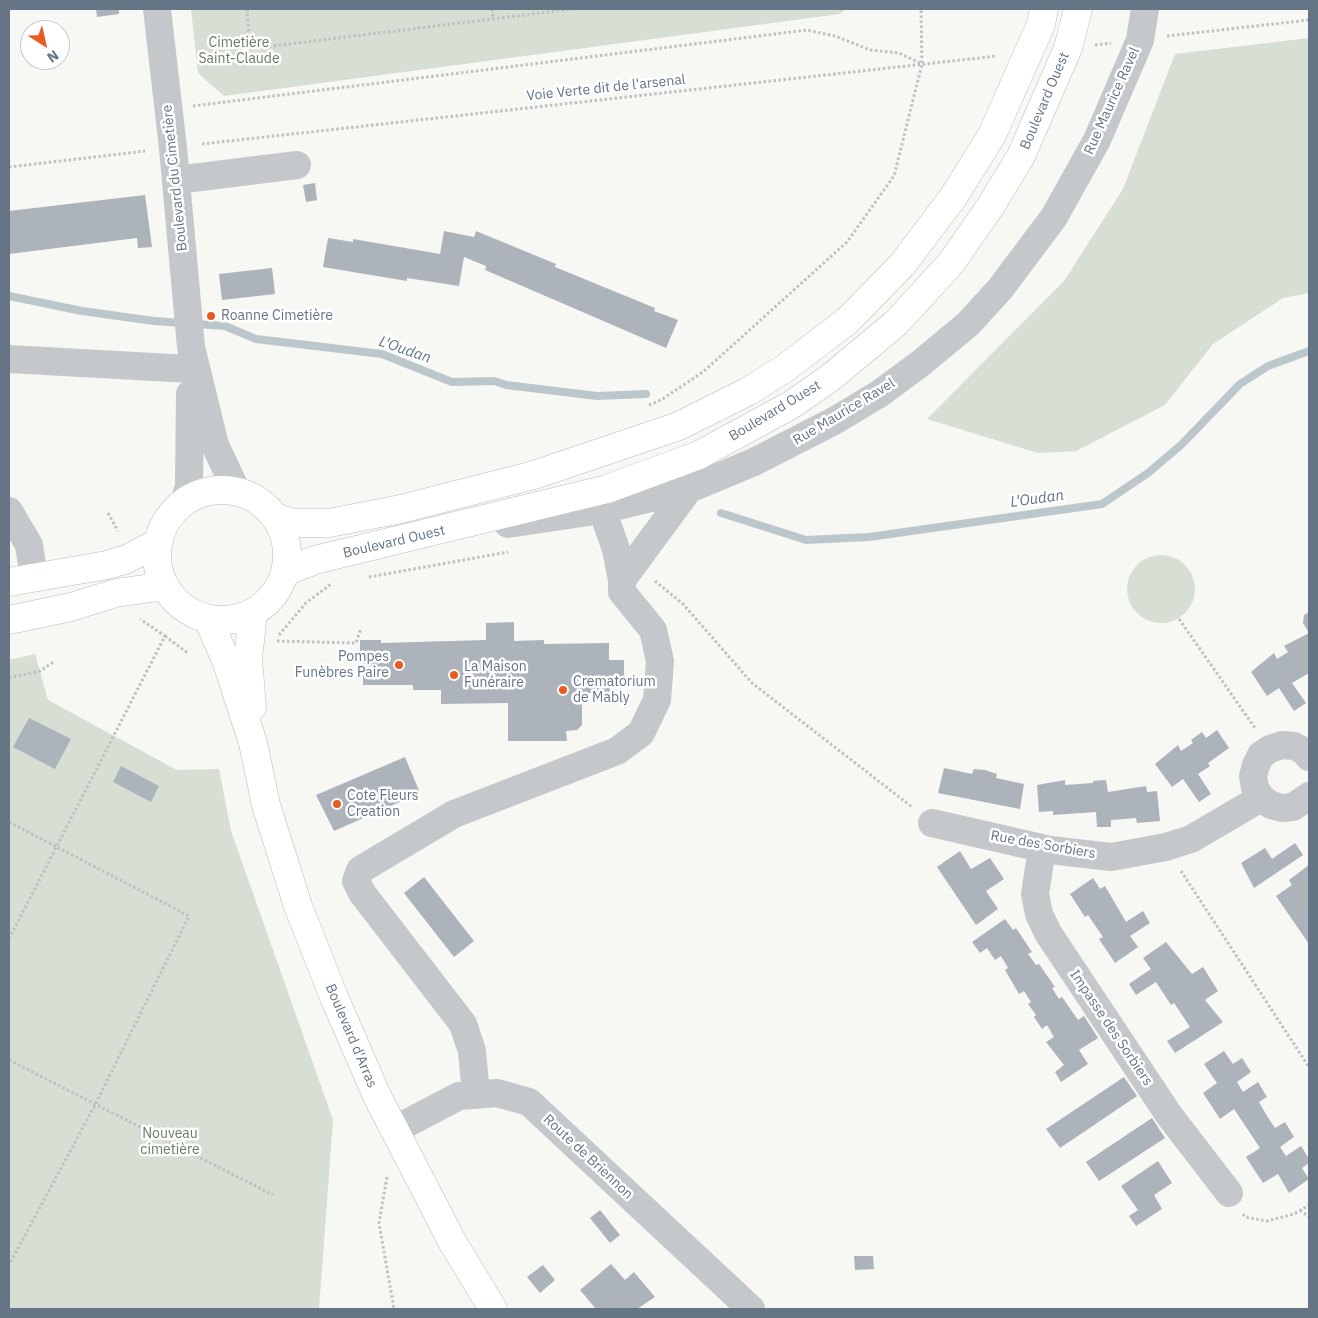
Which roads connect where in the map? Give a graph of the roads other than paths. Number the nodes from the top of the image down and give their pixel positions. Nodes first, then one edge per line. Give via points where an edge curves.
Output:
1 (157, 9) edge
2 (1044, 9) edge
3 (1078, 9) edge
4 (1145, 9) edge
5 (297, 165) dead end
6 (176, 180) junction
7 (191, 358) junction
8 (9, 359) edge
9 (689, 489) junction
10 (237, 492) junction
11 (184, 503) junction
12 (602, 510) junction
13 (9, 511) edge
14 (275, 517) junction
15 (408, 538) junction
16 (159, 542) junction
17 (285, 572) junction
18 (627, 573) junction
19 (21, 580) edge
20 (165, 586) junction
21 (253, 613) junction
22 (208, 619) junction
23 (9, 620) edge
24 (253, 744) junction
25 (1308, 751) edge
26 (1261, 798) junction
27 (1307, 803) edge
28 (932, 823) road end
29 (1042, 848) junction
30 (476, 1095) junction
31 (396, 1129) junction
32 (1229, 1193) road end
33 (493, 1309) edge
34 (751, 1309) edge

1 - 6 street, Boulevard du Cimetière
2 - 14 main road via 1041,24 992,136 954,196 902,265 847,321 784,369 747,392 679,426 534,475 401,509 329,523 294,523
3 - 15 main road, Boulevard Ouest via 1068,48 1021,156 990,207 951,263 896,323 830,378 791,405 699,455 607,489
4 - 9 street, Rue Maurice Ravel via 1140,40 1097,140 1054,217 1000,289 968,324 879,394 834,421 754,462
5 - 6 street
6 - 7 street, Boulevard du Cimetière
7 - 8 street
7 - 10 street, Boulevard du Cimetière via 215,445
7 - 11 street, Boulevard du Cimetière via 191,448 189,486
9 - 12 street, Rue Maurice Ravel
9 - 18 street
10 - 11 main road via 218,490 200,494
10 - 14 main road via 258,499
11 - 16 main road via 171,516
12 - 15 street, Rue Maurice Ravel
12 - 18 street
13 - 19 street via 29,545
14 - 17 main road via 284,532 287,547
15 - 17 main road, Boulevard Ouest via 316,560
16 - 19 main road via 127,559 107,565
16 - 20 main road via 157,556
17 - 21 main road via 273,596
18 - 30 street via 622,592 653,630 660,661 658,700 641,733 617,751 454,814 360,870 356,882 463,1024 472,1051
20 - 22 main road via 178,603
20 - 23 main road via 116,593 71,607
21 - 22 main road via 241,618
21 - 24 main road, Boulevard d'Arras via 248,659
22 - 24 main road, Boulevard d'Arras via 224,656
24 - 31 main road, Boulevard d'Arras via 266,805 298,906 377,1096
25 - 26 street via 1282,745 1261,755 1253,776
26 - 27 street via 1282,808
26 - 29 street, Rue des Sorbiers via 1191,839 1166,847 1111,857
28 - 29 street, Rue des Sorbiers
29 - 32 street, Impasse des Sorbiers via 1035,894 1039,914 1048,933 1169,1115
30 - 31 street, Route de Briennon via 459,1096
30 - 34 street, Route de Briennon via 497,1093 529,1102
31 - 33 main road, Boulevard d'Arras via 453,1243

